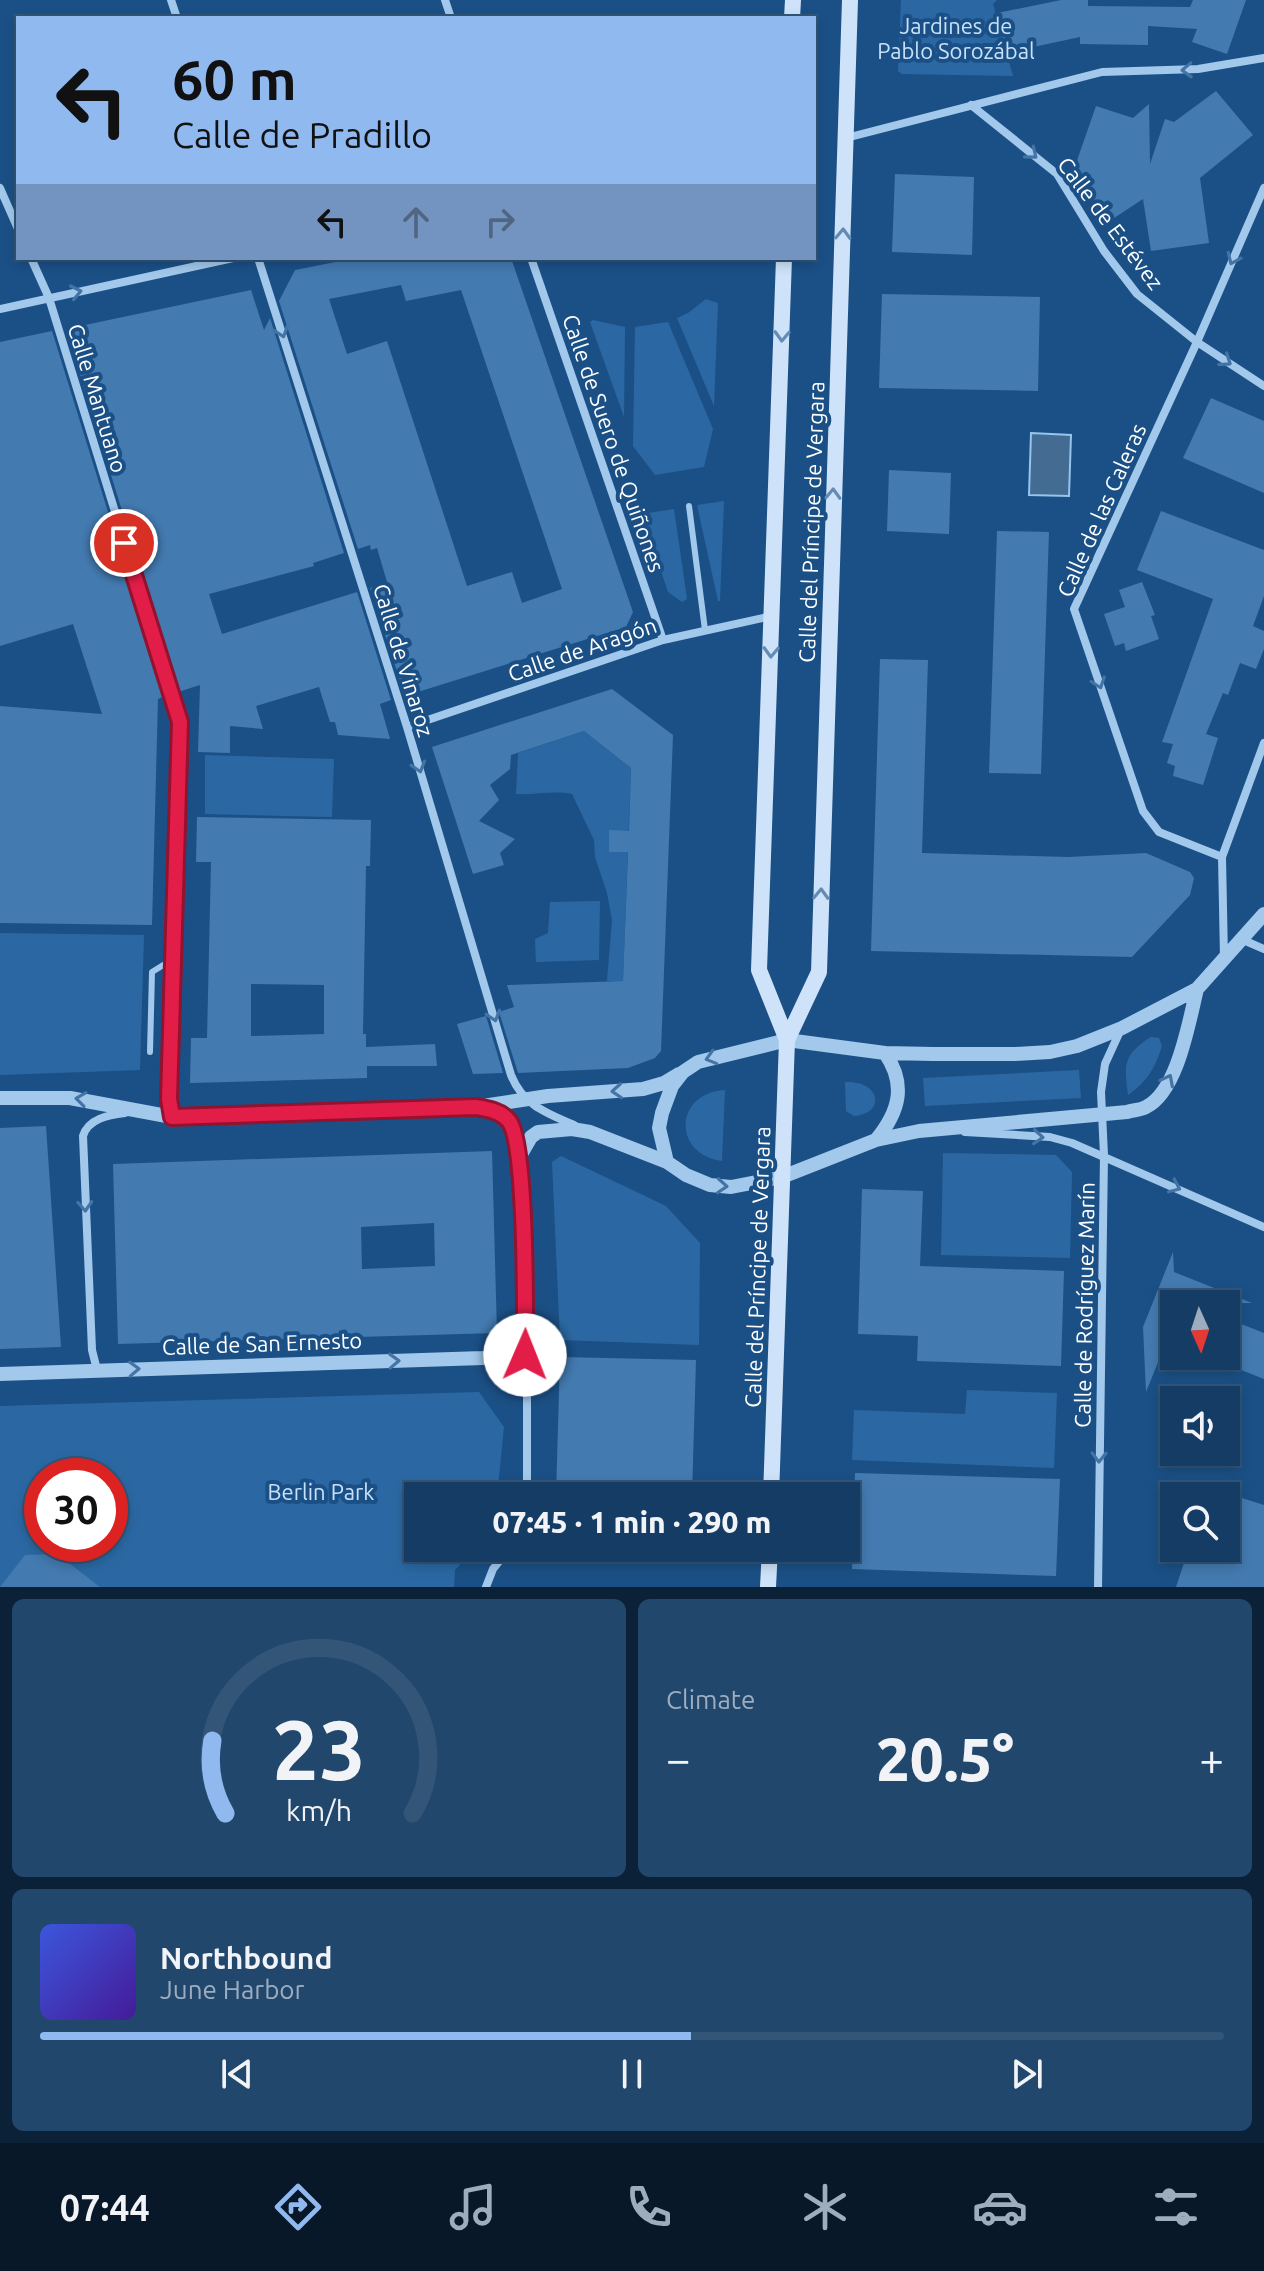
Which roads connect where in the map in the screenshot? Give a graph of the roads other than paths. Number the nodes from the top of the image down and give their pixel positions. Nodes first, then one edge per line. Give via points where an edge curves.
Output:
1 (850, 0) edge
2 (1264, 58) edge
3 (971, 105) junction
4 (846, 138) junction
5 (0, 188) edge
6 (1264, 188) edge
7 (16, 224) edge
8 (32, 260) edge
9 (224, 260) edge
10 (259, 260) edge
11 (532, 260) edge
12 (784, 260) edge
13 (49, 298) junction
14 (0, 309) edge
15 (1197, 342) junction
16 (1264, 386) edge
17 (689, 506) dead end
18 (772, 616) junction
19 (705, 630) junction
20 (663, 640) junction
21 (407, 727) junction
22 (1264, 743) edge
23 (1222, 857) junction
24 (1264, 914) edge
25 (1241, 939) junction
26 (1264, 949) edge
27 (1224, 958) junction
28 (173, 959) junction
29 (1197, 989) junction
30 (1122, 1028) junction
31 (787, 1040) junction
32 (150, 1052) dead end
33 (885, 1053) junction
34 (683, 1072) junction
35 (0, 1098) edge
36 (524, 1099) junction
37 (476, 1107) junction
38 (137, 1111) junction
39 (1104, 1115) junction
40 (172, 1117) junction
41 (932, 1130) junction
42 (590, 1132) junction
43 (876, 1140) junction
44 (1104, 1155) junction
45 (520, 1156) junction
46 (667, 1162) junction
47 (782, 1177) junction
48 (1264, 1227) edge
49 (523, 1347) junction
50 (97, 1370) junction
51 (0, 1374) edge
52 (527, 1482) edge
53 (771, 1482) edge
54 (499, 1562) edge
55 (769, 1562) edge
56 (486, 1587) edge
57 (768, 1587) edge
58 (1098, 1587) edge

1 - 4 main road, Calle del Príncipe de Vergara
2 -> 3 street via 1198,69 1102,72
3 - 4 street
3 -> 15 street, Calle de Estévez via 1057,174 1137,294
31 -> 4 main road, Calle del Príncipe de Vergara via 819,972
5 - 7 street
6 -> 15 street, Calle de las Caleras
8 - 13 street, Calle Mantuano
13 -> 9 street
10 -> 21 street, Calle de Vinaroz
11 - 20 street, Calle de Suero de Quiñones
12 -> 18 main road, Calle del Príncipe de Vergara
13 - 14 street
13 - 28 street, Calle Mantuano via 180,722
15 -> 16 street, Calle de Estévez
15 -> 23 street, Calle de las Caleras via 1074,609 1143,811 1159,832
17 - 19 lane
18 - 19 street, Calle de Aragón
18 -> 31 main road, Calle del Príncipe de Vergara via 759,970
19 - 20 street, Calle de Aragón
20 - 21 street, Calle de Aragón
21 -> 36 street, Calle de Vinaroz via 511,1075
22 - 23 street
23 - 27 street
24 - 25 street
25 - 26 street
25 - 27 street
27 - 29 street
28 - 32 lane via 152,972
28 - 40 street, Calle Mantuano
29 - 30 street
39 -> 29 street via 1146,1107 1159,1096 1184,1041
30 - 33 street via 1050,1052
30 - 39 street, Calle de Rodríguez Marín via 1105,1064
31 - 33 street
31 -> 34 street via 698,1062
31 - 47 main road, Calle del Príncipe de Vergara
33 - 43 street via 896,1077 897,1102
34 -> 36 street via 643,1089
34 - 46 street via 672,1086 659,1128
38 -> 35 street via 70,1098
36 - 37 street
36 - 42 street
37 - 40 street
37 - 45 street via 508,1119
38 - 40 street
38 -> 50 street via 100,1118 83,1136
39 - 41 street
39 - 44 street, Calle de Rodríguez Marín
41 - 43 street
41 -> 44 street via 1050,1137
42 - 45 street via 538,1132
42 - 46 street
43 - 47 street
44 -> 48 street
44 -> 58 street, Calle de Rodríguez Marín
45 - 49 street
46 -> 47 street via 710,1185 731,1187
47 - 53 main road, Calle del Príncipe de Vergara
50 -> 49 street, Calle de San Ernesto via 483,1358
49 - 52 street
50 - 51 street, Calle de San Ernesto
54 - 56 street
55 - 57 main road

